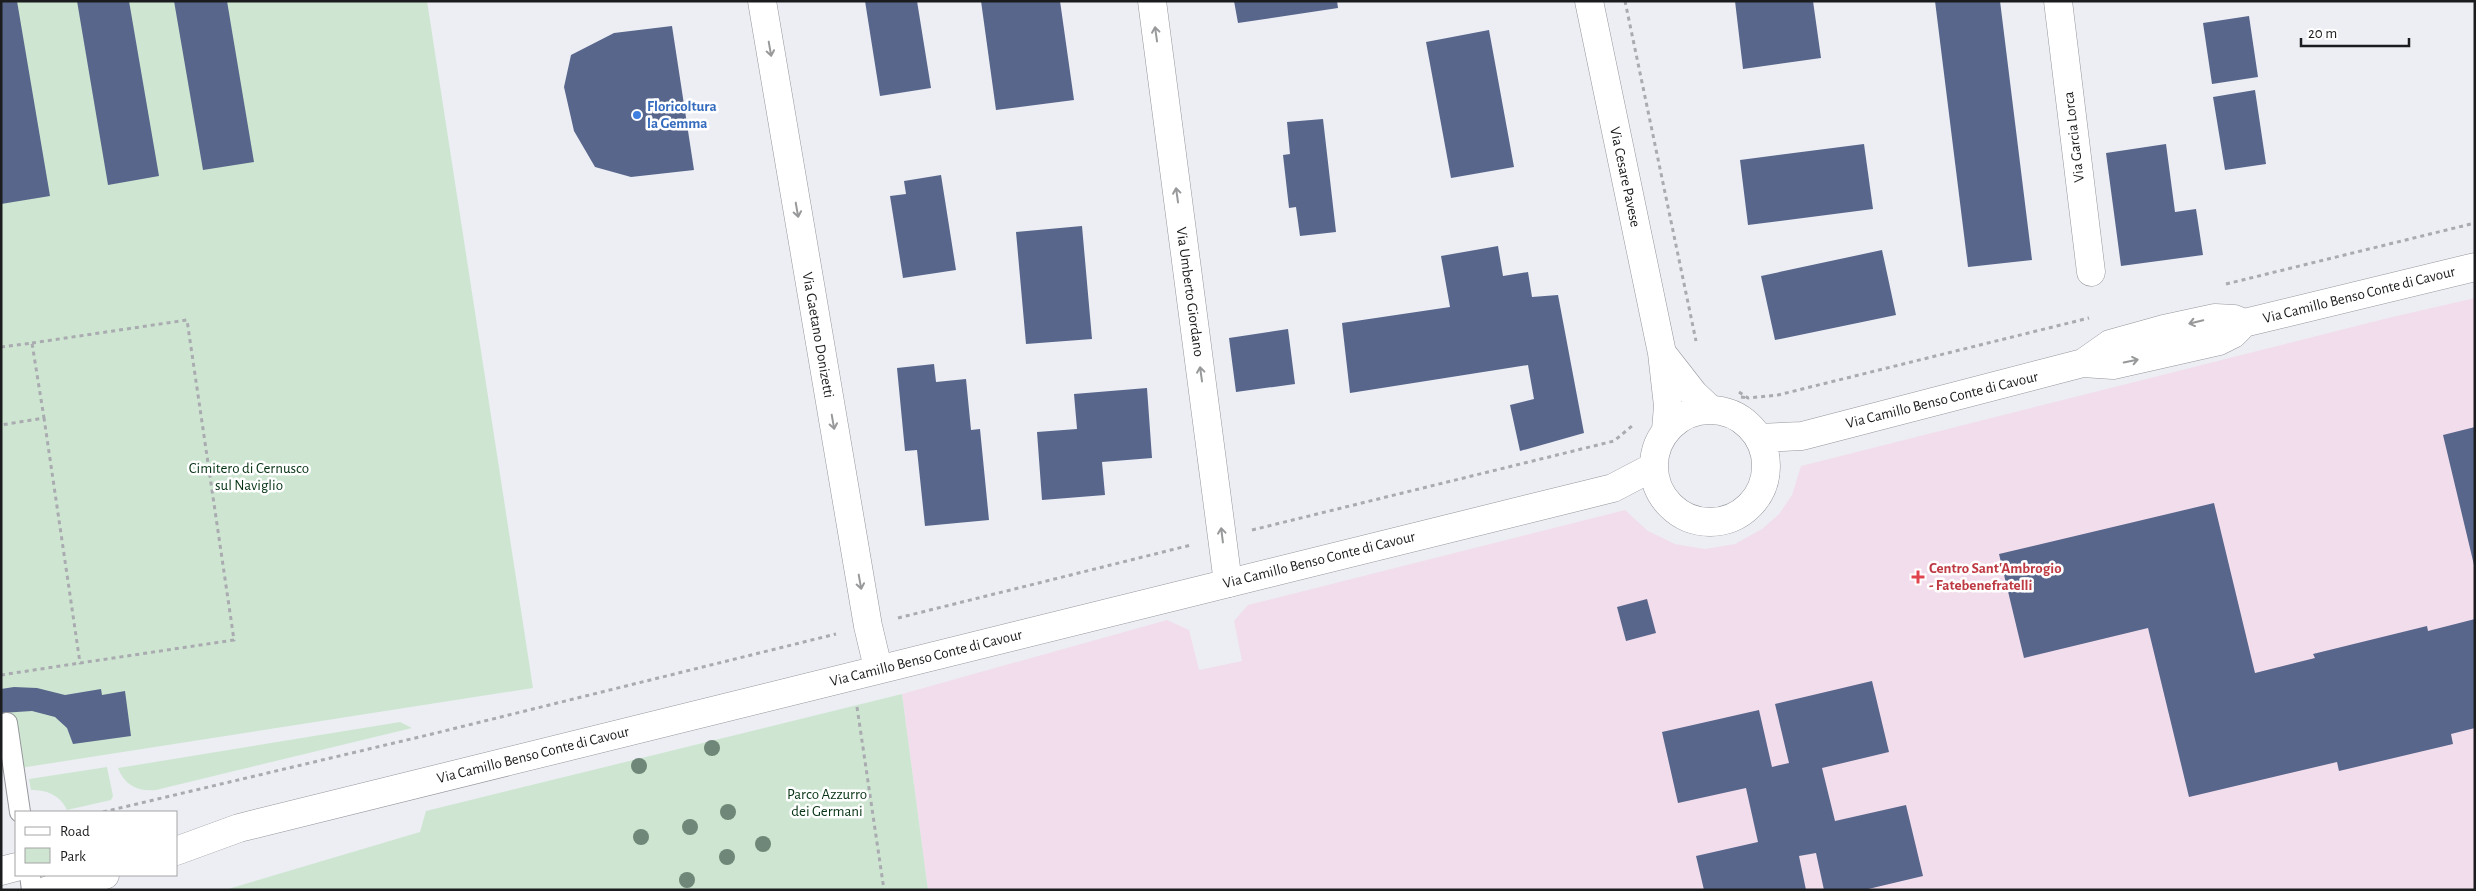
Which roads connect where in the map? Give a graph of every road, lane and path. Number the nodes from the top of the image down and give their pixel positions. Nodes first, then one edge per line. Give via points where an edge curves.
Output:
1 (762, 1) edge
2 (1152, 1) edge
3 (1588, 1) edge
4 (1625, 1) edge
5 (2058, 1) edge
6 (2475, 223) edge
7 (2475, 267) edge
8 (2090, 272) dead end
9 (2224, 285) dead end
10 (2097, 316) dead end
11 (32, 343) junction
12 (1697, 346) dead end
13 (1, 347) edge
14 (1662, 353) junction
15 (1732, 387) dead end
16 (1748, 398) junction
17 (1702, 402) junction
18 (44, 418) junction
19 (1667, 418) junction
20 (1, 424) edge
21 (1802, 436) junction
22 (1759, 438) junction
23 (1653, 467) junction
24 (1766, 472) junction
25 (1613, 488) junction
26 (1663, 498) junction
27 (1222, 537) junction
28 (1228, 583) junction
29 (868, 626) junction
30 (80, 663) junction
31 (878, 668) junction
32 (1, 674) edge
33 (850, 677) junction
34 (7, 723) dead end
35 (20, 811) edge
36 (108, 811) edge
37 (240, 828) junction
38 (178, 833) edge
39 (178, 850) edge
40 (15, 867) edge
41 (1, 871) edge
42 (30, 876) edge
43 (101, 876) edge
44 (32, 890) edge
45 (48, 890) edge
46 (884, 890) edge

1 -> 29 street, Via Gaetano Donizetti
27 -> 2 street, Via Umberto Giordano
3 - 14 street, Via Cesare Pavese
4 - 12 path
5 - 8 street, Via Garcia Lorca
6 - 9 path
7 - 21 street, Via Camillo Benso Conte di Cavour via 2244,324 2219,341 2113,365 2083,364
10 - 16 path via 1778,394
11 - 13 path
11 - 18 path
11 - 30 path via 187,320 234,640
14 - 17 street, Via Cesare Pavese
14 - 19 street, Via Cesare Pavese
15 - 16 path
16 - 17 path
17 - 19 street via 1676,421
17 - 22 street via 1740,418
18 - 20 path
18 - 30 path
19 - 23 street
19 - 27 path via 1642,418 1614,441
21 - 22 street, Via Camillo Benso Conte di Cavour
21 - 24 street
22 - 24 street via 1765,454
23 - 25 street, Via Camillo Benso Conte di Cavour
23 - 26 street
24 - 26 street via 1756,499 1744,511 1726,520 1709,523 1689,519 1671,508
25 - 26 street, Via Camillo Benso Conte di Cavour
25 - 28 street, Via Camillo Benso Conte di Cavour
27 - 28 street, Via Umberto Giordano
27 - 29 path
28 - 31 street, Via Camillo Benso Conte di Cavour
29 - 31 street, Via Gaetano Donizetti
29 - 36 path
30 - 32 path
31 - 33 street, Via Camillo Benso Conte di Cavour
33 - 37 street, Via Camillo Benso Conte di Cavour
33 - 46 path
34 - 35 lane
37 - 38 street, Via Camillo Benso Conte di Cavour
37 - 39 street, Via Camillo Benso Conte di Cavour
40 - 41 street
42 - 44 lane
43 - 45 street

